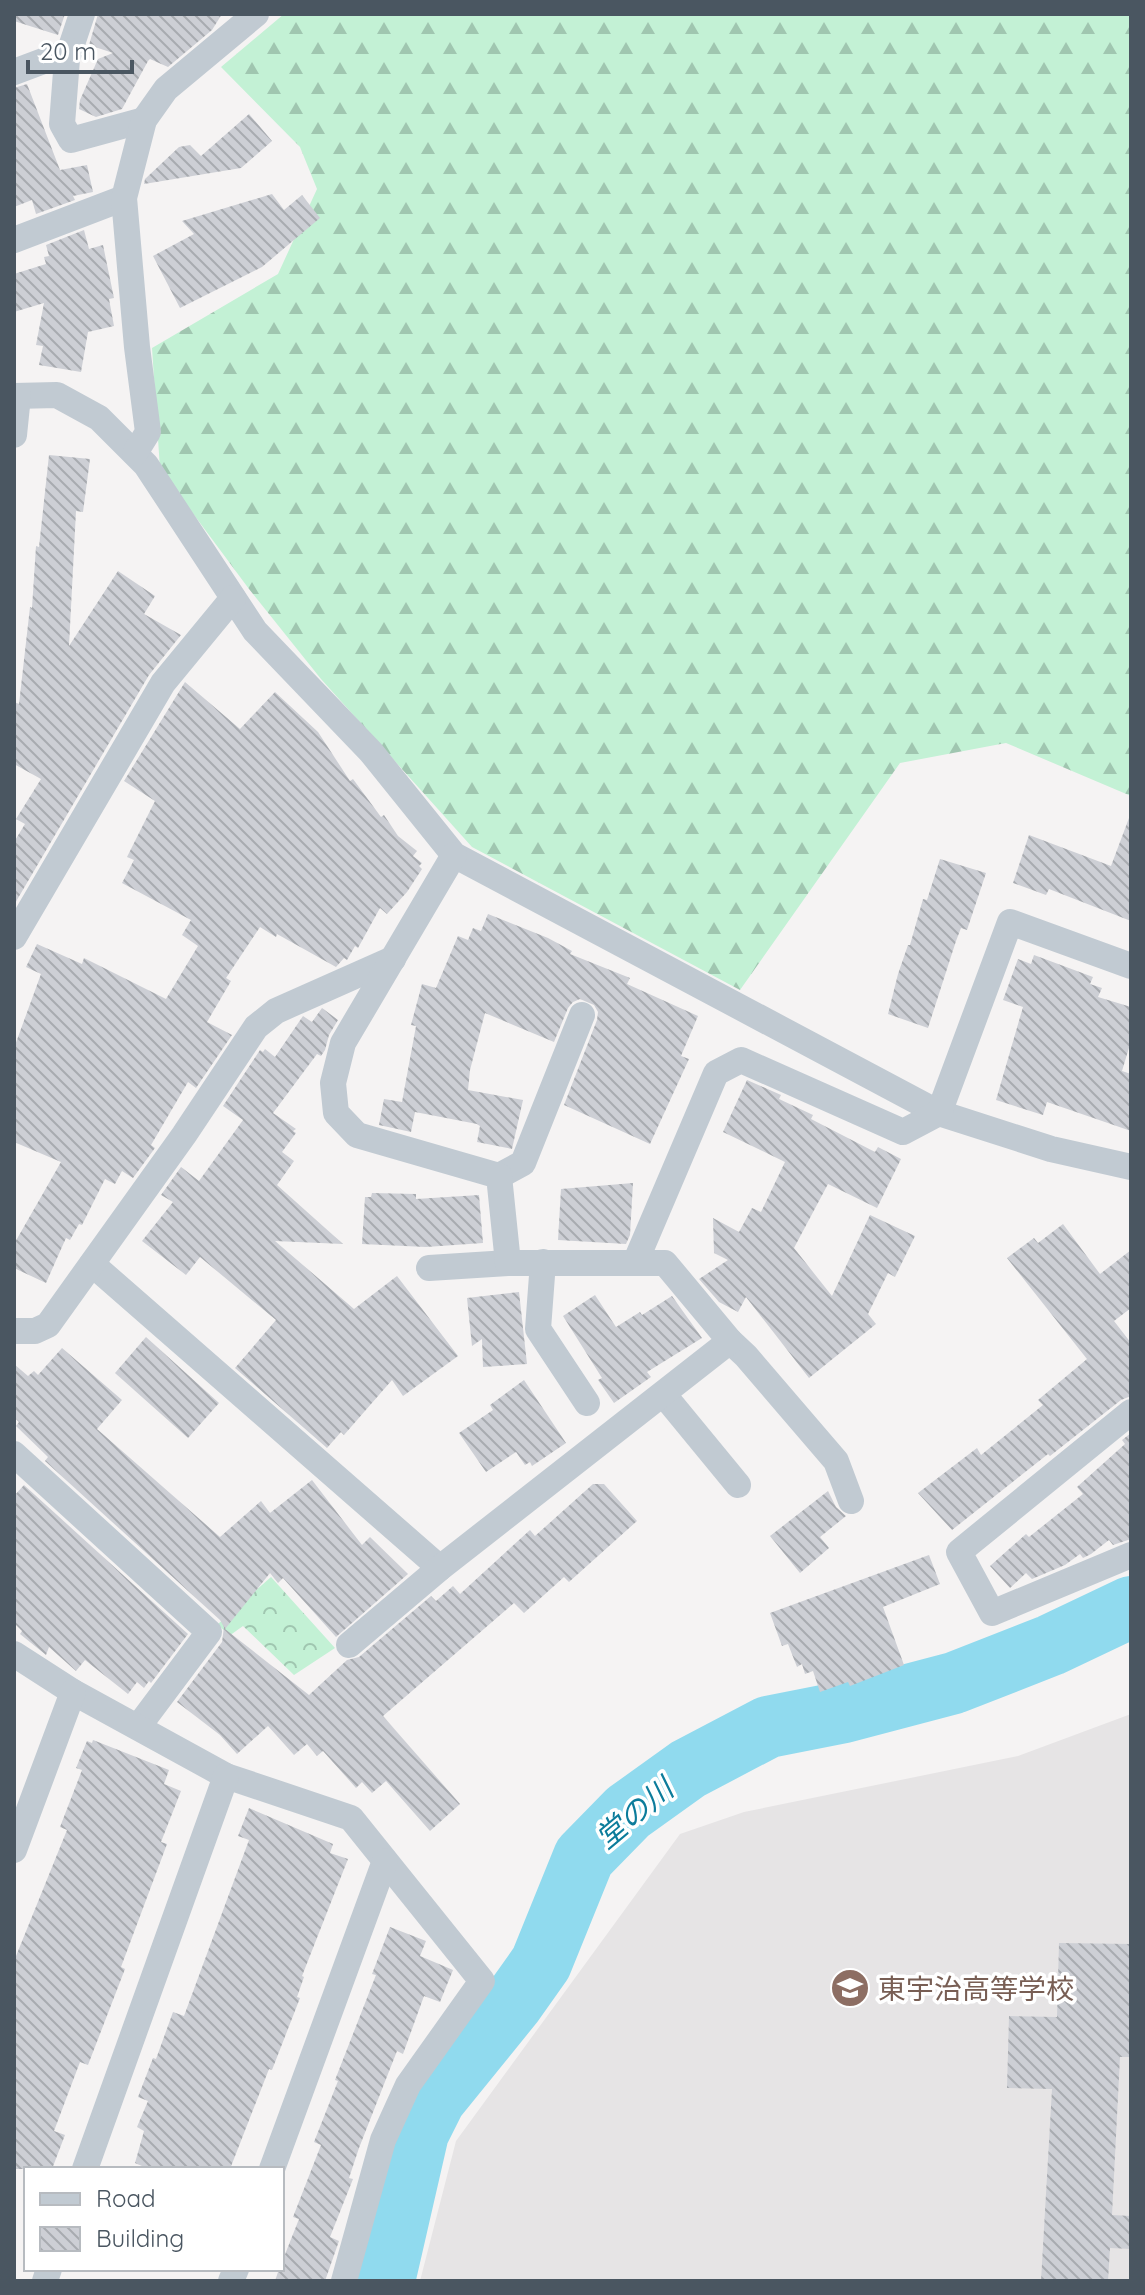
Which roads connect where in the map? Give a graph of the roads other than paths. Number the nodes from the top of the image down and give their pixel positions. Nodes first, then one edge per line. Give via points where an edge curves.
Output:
1 (82, 14) edge
2 (256, 14) edge
3 (70, 51) junction
4 (14, 72) edge
5 (144, 120) junction
6 (124, 198) junction
7 (14, 240) edge
8 (16, 396) edge
9 (14, 435) edge
10 (135, 453) junction
11 (233, 598) junction
12 (454, 855) junction
13 (14, 937) edge
14 (393, 959) junction
15 (1131, 966) edge
16 (582, 1015) dead end
17 (939, 1113) junction
18 (1131, 1167) edge
19 (499, 1176) junction
20 (543, 1262) junction
21 (508, 1263) junction
22 (635, 1263) junction
23 (92, 1264) junction
24 (429, 1268) dead end
25 (14, 1331) edge
26 (730, 1341) junction
27 (664, 1395) junction
28 (587, 1403) dead end
29 (1131, 1412) edge
30 (14, 1454) edge
31 (738, 1485) dead end
32 (851, 1501) dead end
33 (1131, 1555) edge
34 (440, 1568) junction
35 (349, 1645) dead end
36 (14, 1654) edge
37 (73, 1692) junction
38 (138, 1727) junction
39 (226, 1776) junction
40 (14, 1850) edge
41 (385, 1861) junction
42 (86, 2167) edge
43 (273, 2167) edge
44 (344, 2281) edge

1 - 3 street
2 - 5 street via 166,89
3 - 4 street
3 - 5 street via 62,124 71,140
5 - 6 street
6 - 7 street
6 - 10 street via 148,432
8 - 9 street
8 - 10 street via 57,395 99,418
10 - 11 street
11 - 12 street via 255,631 371,752
11 - 13 street via 163,683
12 - 14 street
12 - 17 street
14 - 19 street via 343,1043 333,1083 336,1113 357,1135
14 - 23 street via 276,1011 256,1027
15 - 17 street via 1010,922
16 - 19 street via 523,1163
17 - 18 street via 1051,1149
17 - 22 street via 903,1132 741,1060 716,1073
19 - 21 street
20 - 21 street
20 - 22 street
20 - 28 street via 538,1329
21 - 24 street
22 - 26 street via 665,1263
23 - 25 street via 48,1325
23 - 34 street
26 - 27 street
26 - 32 street via 836,1461
27 - 31 street
27 - 34 street
29 - 33 street via 959,1552 992,1613
30 - 38 street via 209,1632
34 - 35 street
36 - 37 street
37 - 38 street
37 - 40 street
38 - 39 street
39 - 41 street via 351,1818
39 - 42 street
41 - 43 street
41 - 44 street via 482,1981 408,2085 383,2140

